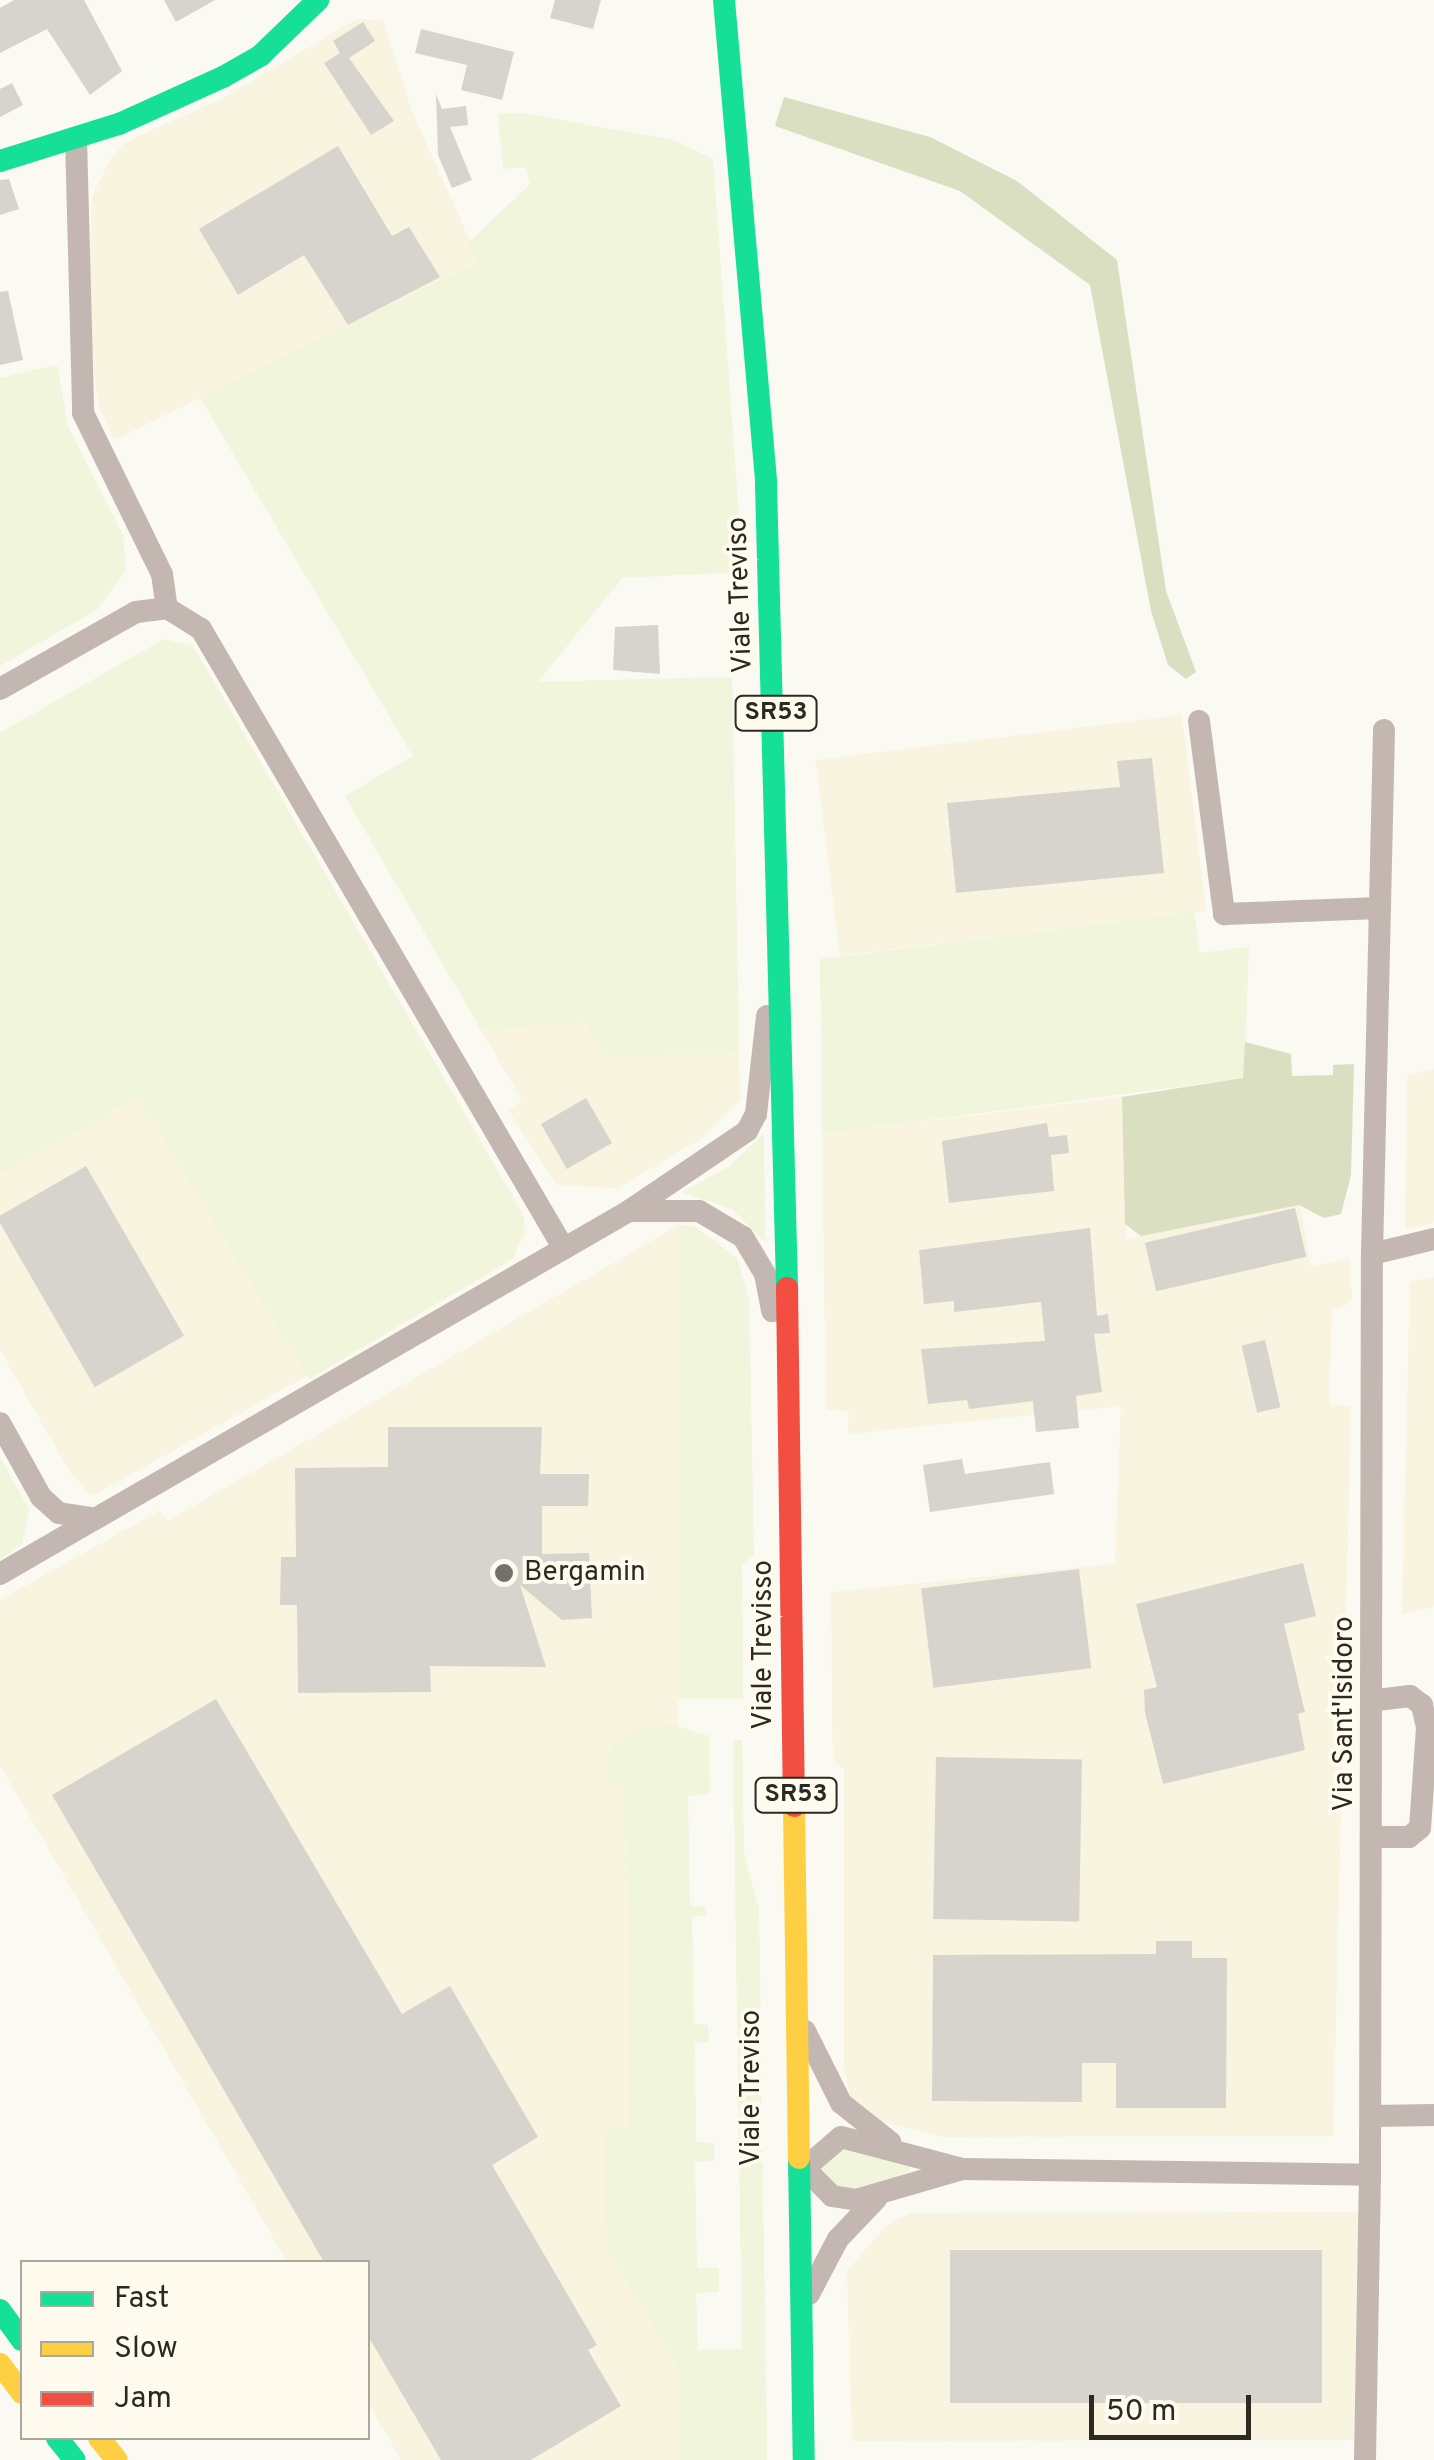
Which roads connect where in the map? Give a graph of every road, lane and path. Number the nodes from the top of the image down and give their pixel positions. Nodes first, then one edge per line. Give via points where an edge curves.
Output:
1 (318, 0) edge
2 (724, 1) edge
3 (76, 138) junction
4 (0, 161) edge
5 (167, 608) junction
6 (0, 689) edge
7 (1199, 721) dead end
8 (1384, 730) dead end
9 (779, 784) junction
10 (1379, 908) junction
11 (629, 1211) junction
12 (1434, 1239) edge
13 (564, 1248) junction
14 (1372, 1254) junction
15 (0, 1423) edge
16 (784, 1425) junction
17 (95, 1519) junction
18 (0, 1574) edge
19 (1377, 1700) junction
20 (1375, 1837) junction
21 (780, 1927) junction
22 (800, 2020) junction
23 (1434, 2115) edge
24 (1372, 2116) junction
25 (900, 2150) junction
26 (802, 2166) junction
27 (962, 2169) junction
28 (1370, 2175) junction
29 (876, 2199) junction
30 (0, 2310) edge
31 (806, 2312) junction
32 (784, 2336) junction
33 (20, 2337) edge
34 (0, 2364) edge
35 (20, 2390) edge
36 (59, 2440) edge
37 (100, 2440) edge
38 (75, 2460) edge
39 (116, 2460) edge
40 (786, 2460) edge
41 (804, 2460) edge
42 (1365, 2460) edge

1 - 3 main road via 260,56
2 - 9 main road, Viale Treviso / SR53 via 766,484
3 - 4 main road
3 - 5 street via 82,414 162,574
5 - 6 street via 136,612
5 - 13 street via 200,630
7 - 10 street via 1224,914
8 - 10 street, Via Sant'Isidoro
9 - 11 street via 756,1114 716,1157
9 - 16 main road, Viale Treviso / SR53
10 - 14 street, Via Sant'Isidoro
11 - 13 street
11 - 16 street via 699,1211 743,1236 769,1287
12 - 14 street
13 - 17 street
14 - 19 street, Via Sant'Isidoro
15 - 17 street via 41,1496 58,1513
16 - 21 main road, Viale Treviso via 774,1716
16 - 22 main road, Viale Trevisso / SR53 via 796,1573
17 - 18 street
19 - 20 street, Via Sant'Isidoro
19 - 20 street via 1410,1696 1422,1706 1426,1727 1420,1828 1408,1838
20 - 24 street, Via Sant'Isidoro
21 - 26 street via 789,1954 791,2139
21 - 32 main road, Viale Treviso
22 - 25 street via 841,2103
22 - 26 main road, Viale Trevisso / SR53
23 - 24 street
24 - 28 street, Via Sant'Isidoro
25 - 26 street via 841,2138
25 - 27 street
26 - 29 street via 832,2196
26 - 31 main road, Viale Treviso / SR53
26 - 32 street via 792,2191 793,2315
27 - 28 street
27 - 29 street
28 - 42 street, Via Sant'Isidoro
29 - 31 street via 812,2279
30 - 33 main road
31 - 41 main road, Viale Treviso / SR53
32 - 40 main road, Viale Treviso
34 - 35 main road
36 - 38 main road
37 - 39 main road

